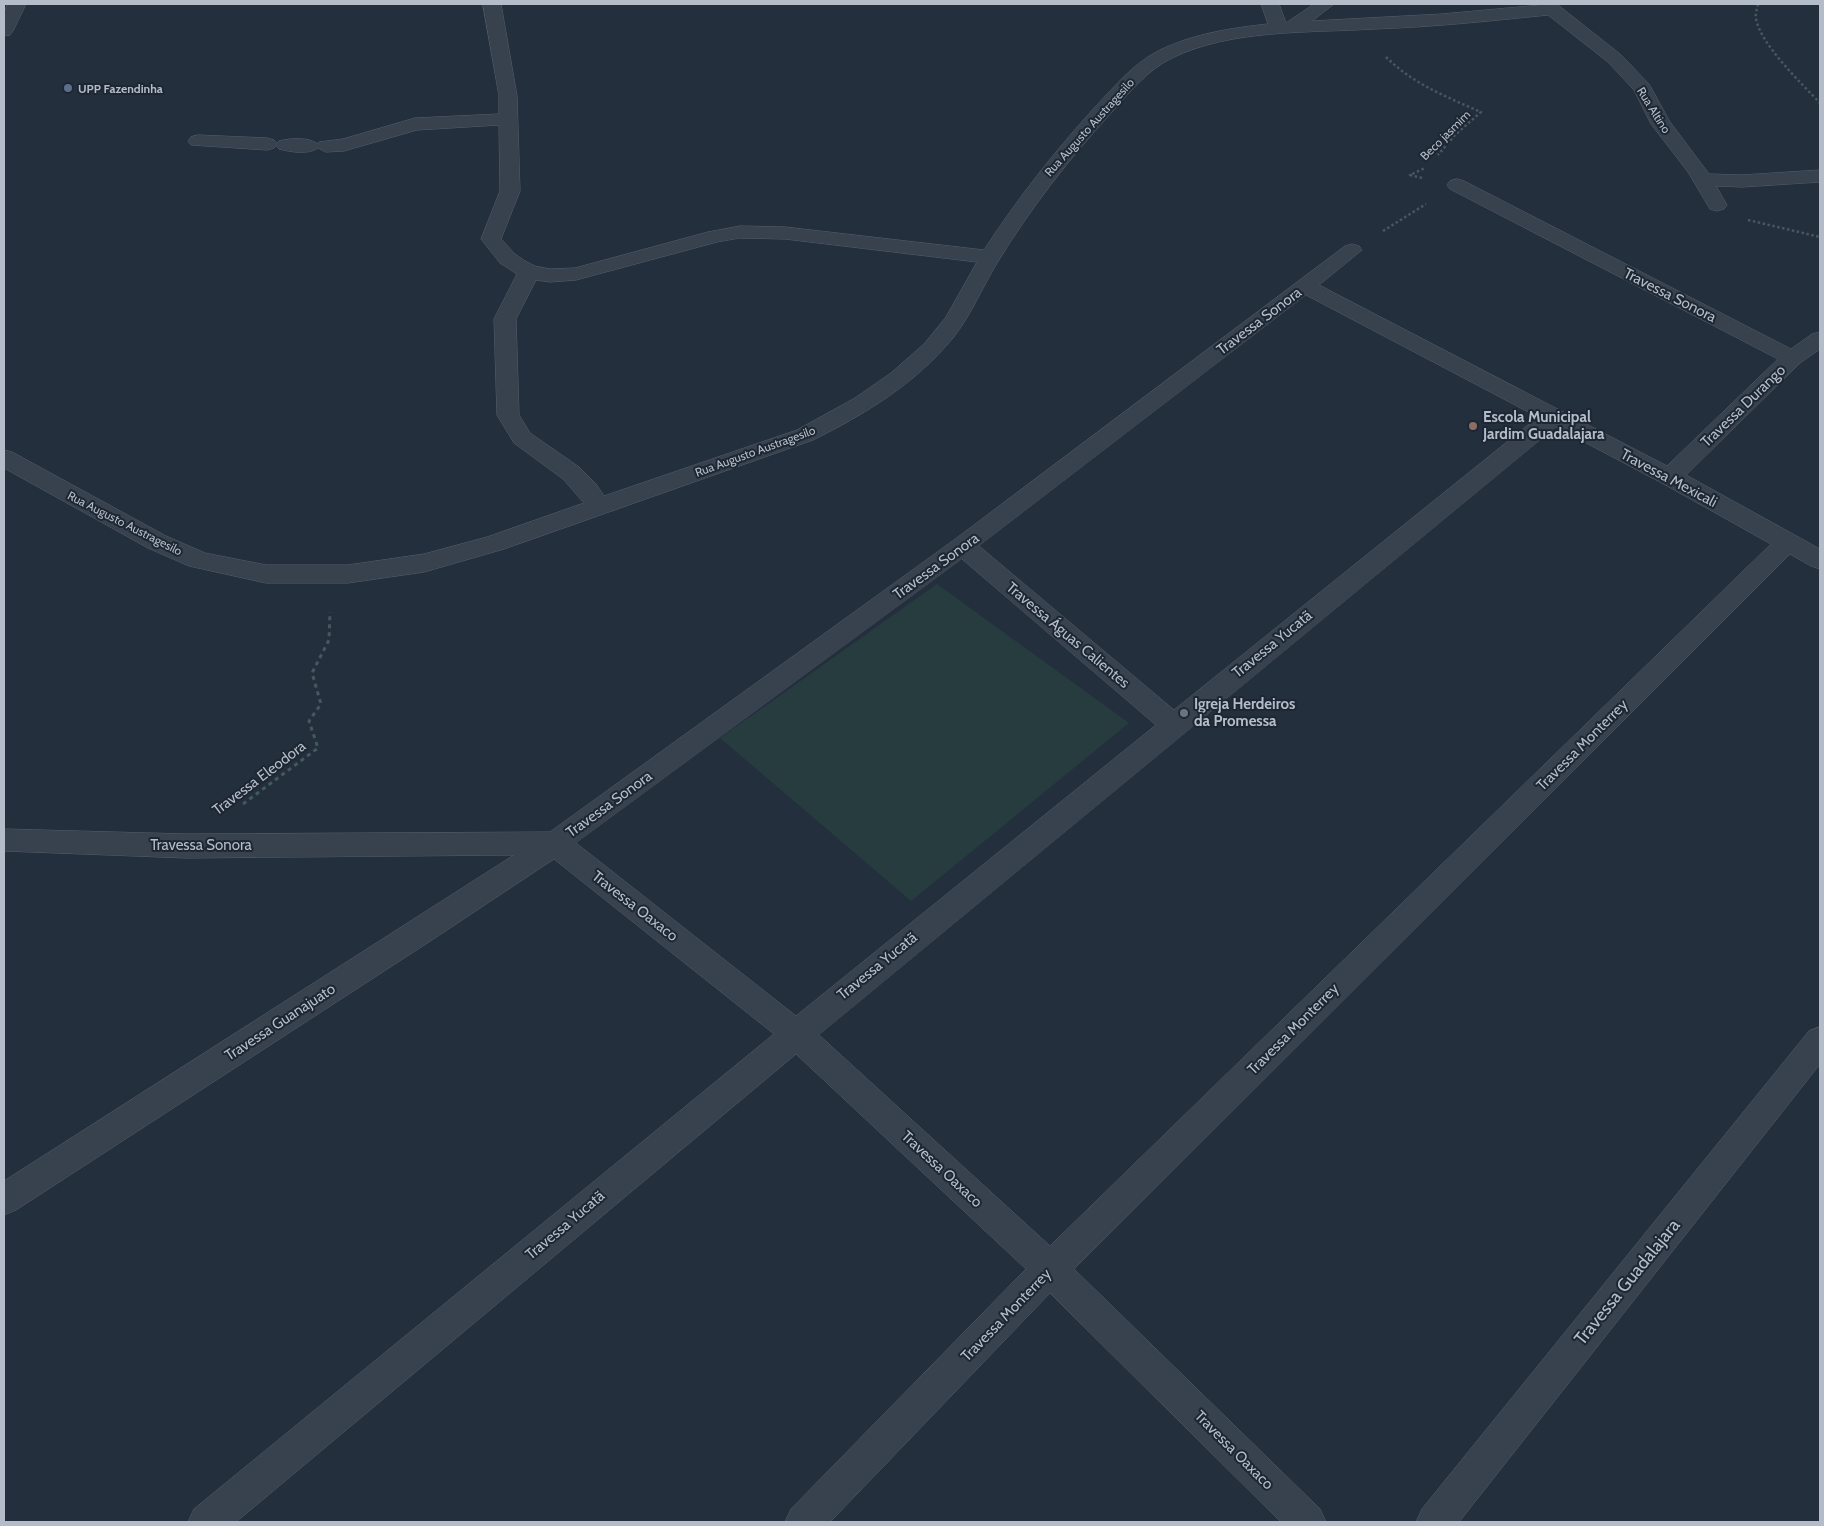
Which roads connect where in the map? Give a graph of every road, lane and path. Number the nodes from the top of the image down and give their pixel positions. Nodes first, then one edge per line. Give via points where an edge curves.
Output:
1 (17, 4) edge
2 (478, 4) edge
3 (492, 4) edge
4 (501, 4) edge
5 (1270, 4) edge
6 (1325, 4) edge
7 (1758, 4) edge
8 (1553, 6) edge
9 (1283, 29) junction
10 (4, 31) edge
11 (1386, 56) dead end
12 (1820, 103) edge
13 (508, 119) junction
14 (198, 141) dead end
15 (1433, 160) dead end
16 (1428, 166) dead end
17 (1820, 176) edge
18 (1702, 180) junction
19 (1457, 185) junction
20 (1717, 205) joint
21 (1820, 237) edge
22 (1352, 250) joint
23 (990, 257) junction
24 (529, 272) junction
25 (1304, 286) junction
26 (1820, 339) edge
27 (1792, 358) junction
28 (1553, 417) junction
29 (4, 458) edge
30 (1670, 477) junction
31 (599, 507) junction
32 (1788, 542) junction
33 (963, 546) junction
34 (1820, 560) edge
35 (335, 574) junction
36 (1173, 724) junction
37 (240, 806) dead end
38 (4, 840) edge
39 (555, 842) junction
40 (795, 1034) junction
41 (1820, 1041) edge
42 (4, 1199) edge
43 (1050, 1269) junction
44 (207, 1522) edge
45 (804, 1522) edge
46 (1306, 1522) edge
47 (1435, 1522) edge

1 - 10 street
2 - 3 street
3 - 4 street
3 - 13 street via 508,96
5 - 9 street
6 - 9 street
7 - 12 path via 1756,19 1766,40
8 - 9 street, Rua Augusto Austragesilo via 1414,22
8 - 18 street, Rua Altino via 1609,53 1637,82 1661,124
9 - 23 street, Rua Augusto Austragesilo via 1216,38 1182,48 1143,67 1066,149
11 - 15 path, Beco jasmim via 1397,69 1419,83 1481,112
13 - 14 street via 415,124 344,145
13 - 24 street via 510,191 491,239 508,260
16 - 19 path, Beco jasmim via 1410,176
17 - 18 street
18 - 20 street, Rua Altino
19 - 22 path
19 - 27 street, Travessa Sonora
20 - 21 path via 1727,215
22 - 25 street, Travessa Sonora
23 - 24 street via 784,233 740,232 576,274 558,277
23 - 31 street, Rua Augusto Austragesilo via 944,335 899,378 862,403 805,435
24 - 31 street via 505,319 508,415 522,438 571,473
25 - 28 street, Travessa Mexicali
25 - 33 street, Travessa Sonora
26 - 27 street, Travessa Durango
27 - 30 street, Travessa Durango
28 - 30 street, Travessa Mexicali
28 - 36 street, Travessa Yucatã
29 - 35 street, Rua Augusto Austragesilo via 157,542 198,560 266,574
30 - 32 street, Travessa Mexicali
31 - 35 street, Rua Augusto Austragesilo via 495,543 424,563
32 - 34 street, Travessa Mexicali
32 - 43 street, Travessa Monterrey
33 - 36 street, Travessa Águas Calientes
33 - 39 street, Travessa Sonora
35 - 37 path, Travessa Eleodora via 329,640 312,672 321,704 309,721 318,748
36 - 40 street, Travessa Yucatã
38 - 39 street, Travessa Sonora via 186,846
39 - 40 street, Travessa Oaxaco
39 - 42 street, Travessa Guanajuato
40 - 43 street, Travessa Oaxaco
40 - 44 street, Travessa Yucatã
41 - 47 street, Travessa Guadalajara
43 - 45 street, Travessa Monterrey
43 - 46 street, Travessa Oaxaco

